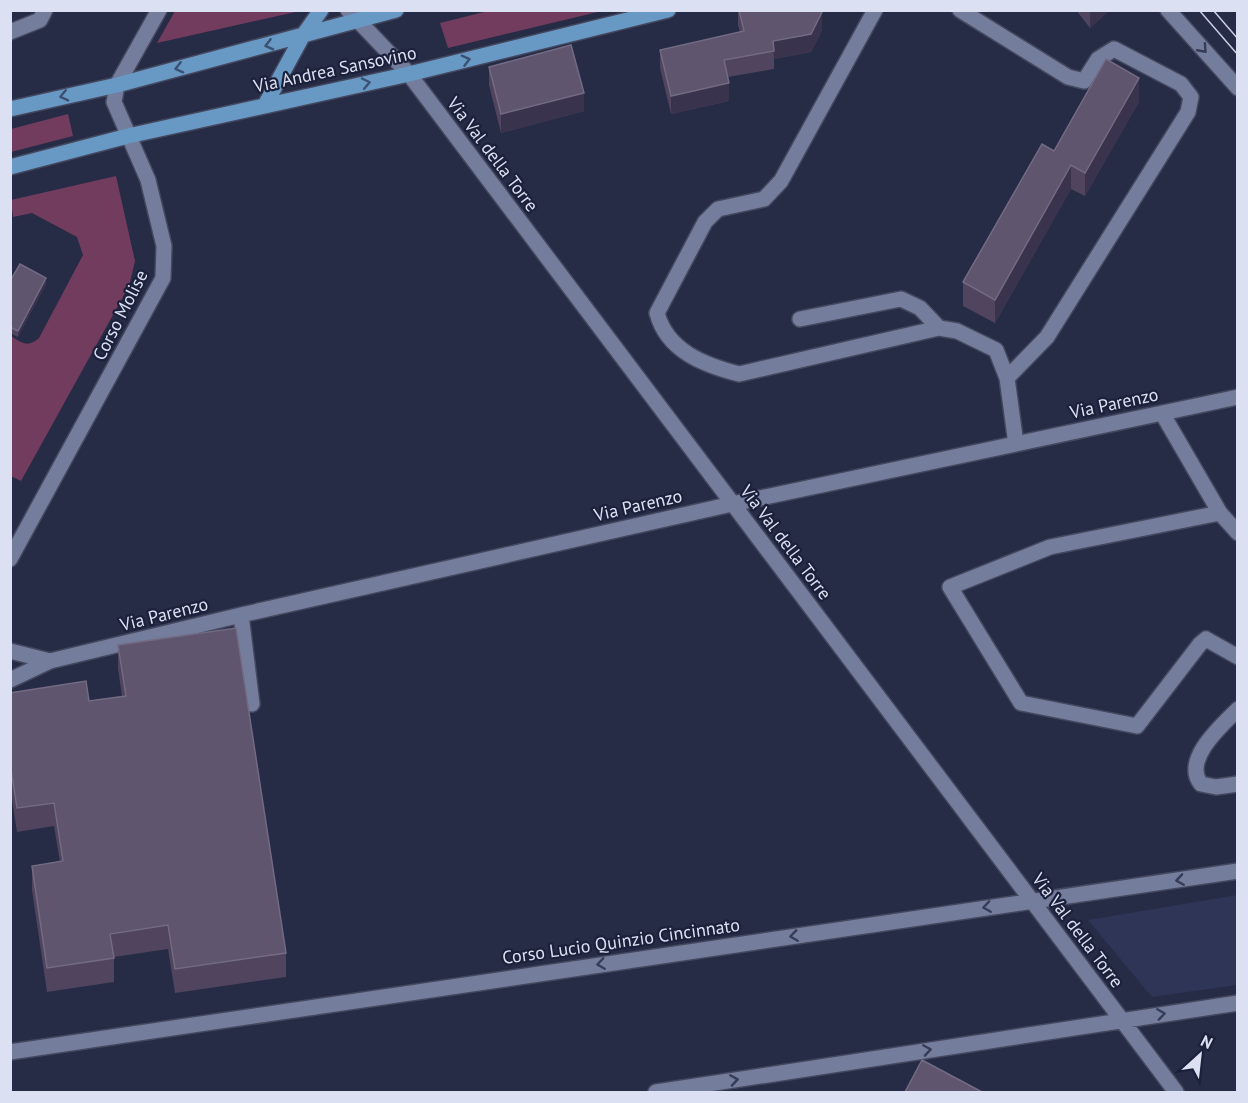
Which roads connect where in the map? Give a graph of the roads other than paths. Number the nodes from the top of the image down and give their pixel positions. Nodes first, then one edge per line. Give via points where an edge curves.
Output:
1 (45, 10) edge
2 (159, 10) edge
3 (321, 10) edge
4 (396, 10) edge
5 (668, 10) edge
6 (875, 10) edge
7 (960, 10) edge
8 (1168, 10) edge
9 (352, 16) edge
10 (10, 32) edge
11 (302, 38) junction
12 (409, 74) junction
13 (117, 85) junction
14 (1238, 88) edge
15 (265, 105) junction
16 (10, 109) edge
17 (128, 136) junction
18 (10, 167) edge
19 (800, 319) dead end
20 (939, 328) junction
21 (1007, 378) junction
22 (1238, 397) edge
23 (1162, 413) junction
24 (1016, 444) junction
25 (732, 504) junction
26 (1220, 513) junction
27 (1238, 533) edge
28 (10, 560) edge
29 (241, 615) junction
30 (10, 651) edge
31 (1238, 657) edge
32 (50, 661) junction
33 (10, 680) edge
34 (252, 704) dead end
35 (1238, 709) edge
36 (1238, 784) edge
37 (1238, 871) edge
38 (1032, 902) junction
39 (1238, 1003) edge
40 (1120, 1019) junction
41 (10, 1052) edge
42 (656, 1092) edge
43 (1176, 1092) edge

1 - 10 street via 40,20
2 - 13 street
3 - 11 main road
4 - 9 main road, Via Andrea Sansovino
12 -> 5 main road, Via Andrea Sansovino
6 - 20 street via 781,181 764,199 718,209 705,222 657,313 662,330 680,348 707,365 739,374
7 - 21 street via 1068,77 1084,81 1098,59 1114,49 1181,84 1191,97 1188,112 1047,337
8 -> 14 street
9 - 11 main road, Via Andrea Sansovino
9 - 12 street, Via Val della Torre
11 -> 13 main road, Via Andrea Sansovino
11 - 15 main road
15 -> 12 main road, Via Andrea Sansovino
12 - 25 street, Via Val della Torre
13 -> 16 main road, Via Andrea Sansovino
13 - 17 street, Corso Molise via 114,102
15 - 17 main road, Via Andrea Sansovino
17 - 18 main road, Via Andrea Sansovino
17 - 28 street, Corso Molise via 148,180 164,246 163,278
19 - 20 street via 901,299 920,308
20 - 21 street via 957,331 996,350
21 - 24 street
22 - 23 street, Via Parenzo
23 - 24 street, Via Parenzo
23 - 26 street
24 - 25 street, Via Parenzo
25 - 29 street, Via Parenzo
25 - 38 street, Via Val della Torre
26 - 27 street
26 - 31 street via 1050,547 950,587 1021,703 1137,726 1206,639
29 - 32 street, Via Parenzo
29 - 34 street
30 - 32 street, Via Parenzo
32 - 33 street, Via Parenzo
35 - 36 street via 1202,750 1195,769 1201,784
37 -> 38 street, Corso Lucio Quinzio Cincinnato
38 - 40 street, Via Val della Torre
38 -> 41 street, Corso Lucio Quinzio Cincinnato
40 -> 39 street
42 -> 40 street
40 - 43 street, Via Val della Torre

